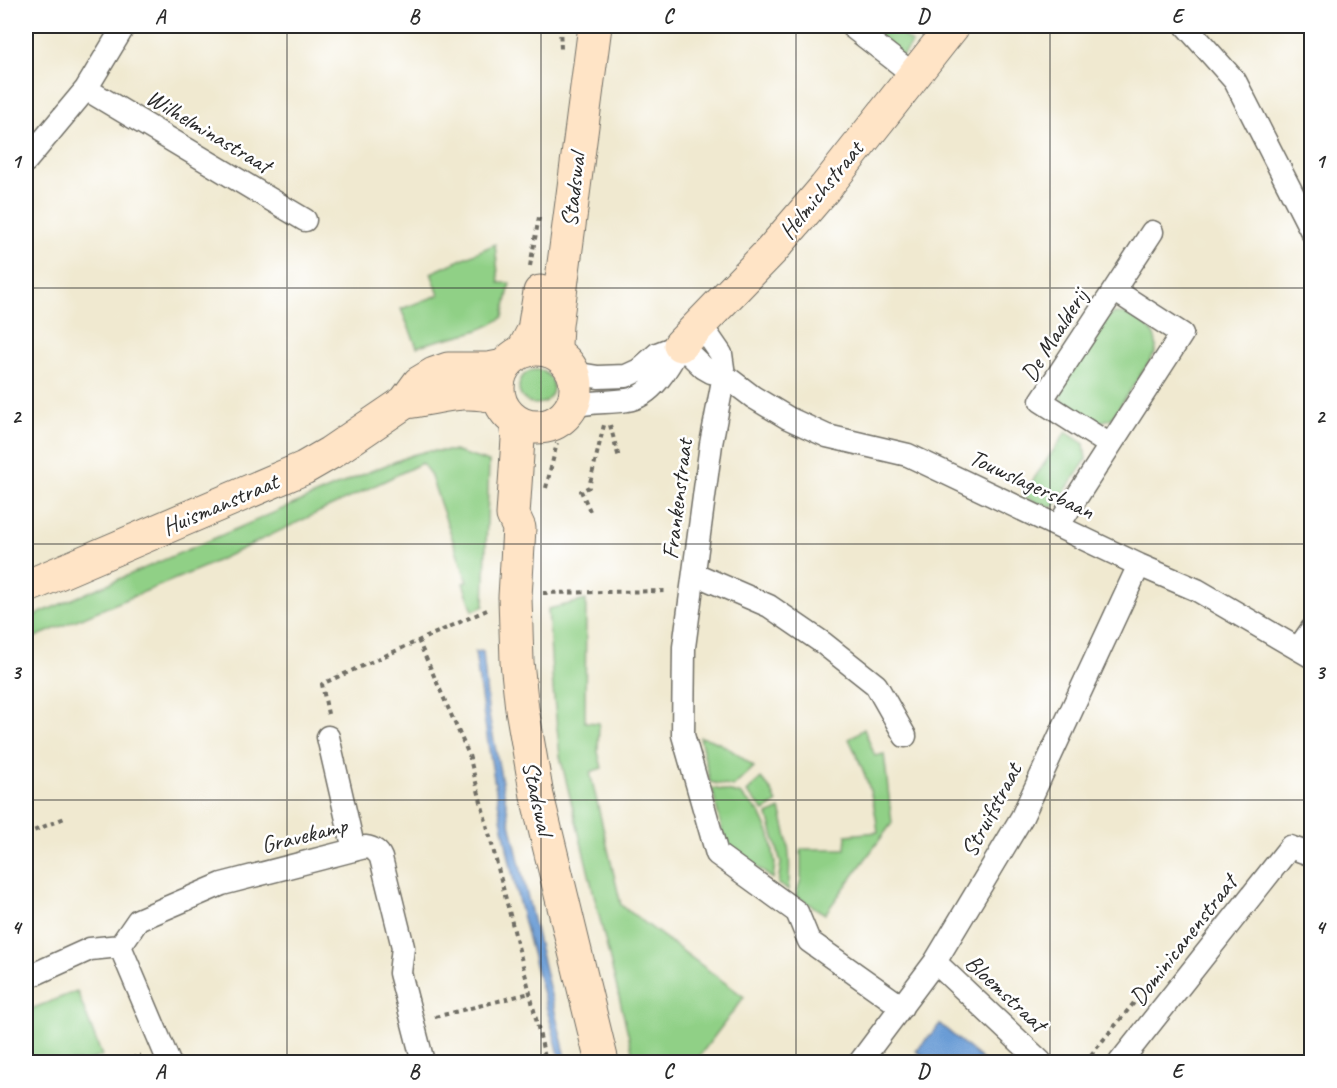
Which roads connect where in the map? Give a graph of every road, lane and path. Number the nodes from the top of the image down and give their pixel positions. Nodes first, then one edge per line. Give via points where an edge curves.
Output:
1 (124, 26) edge
2 (851, 26) edge
3 (953, 26) edge
4 (1186, 26) edge
5 (568, 30) edge
6 (914, 75) junction
7 (86, 89) junction
8 (26, 161) edge
9 (539, 214) dead end
10 (305, 220) dead end
11 (1152, 232) dead end
12 (1311, 232) edge
13 (529, 269) dead end
14 (1114, 290) junction
15 (689, 336) junction
16 (514, 358) junction
17 (565, 364) junction
18 (724, 375) junction
19 (405, 402) junction
20 (572, 406) junction
21 (604, 425) dead end
22 (610, 425) dead end
23 (536, 426) junction
24 (1110, 445) junction
25 (619, 458) dead end
26 (552, 466) dead end
27 (590, 511) dead end
28 (1058, 525) junction
29 (1139, 565) junction
30 (694, 582) junction
31 (26, 587) edge
32 (535, 593) dead end
33 (496, 606) dead end
34 (1311, 629) edge
35 (418, 640) junction
36 (1305, 653) edge
37 (905, 736) dead end
38 (328, 737) joint
39 (67, 817) dead end
40 (26, 834) edge
41 (354, 850) junction
42 (1311, 855) edge
43 (120, 946) junction
44 (934, 962) junction
45 (26, 978) edge
46 (530, 993) junction
47 (902, 1007) junction
48 (412, 1022) junction
49 (169, 1062) edge
50 (423, 1062) edge
51 (546, 1062) edge
52 (602, 1062) edge
53 (860, 1062) edge
54 (1041, 1062) edge
55 (1120, 1062) edge

1 - 7 street
2 - 6 street
3 - 6 main road, Helmichstraat
4 - 12 street via 1235,81
5 - 16 main road, Stadswal via 535,326
5 - 17 main road, Stadswal via 555,345
6 - 15 main road, Helmichstraat via 799,218
7 - 8 street
7 - 10 street, Wilhelminastraat
9 - 13 path, Stadswal
11 - 14 street, De Maalderij
14 - 24 street, De Maalderij via 1182,334
14 - 24 street, De Maalderij via 1041,401
15 - 17 street, Helmichstraat via 626,376 598,377
15 - 18 street via 710,338 721,354
15 - 20 street, Helmichstraat via 669,368 639,396
16 - 17 main road via 541,349
16 - 19 main road, Huismanstraat via 489,369 440,371 419,383
16 - 23 main road via 498,379
17 - 20 main road via 576,390
18 - 28 street, Touwslagersbaan via 769,408 806,427 827,436 908,455
18 - 30 street, Frankenstraat
19 - 23 main road, Huismanstraat via 452,393 478,393
19 - 31 main road, Huismanstraat via 304,468
20 - 23 main road via 561,419
21 - 27 path via 589,487 580,491
22 - 25 path
23 - 26 path
23 - 52 main road, Stadswal via 539,446 527,516 519,528 519,682 525,732 548,842
24 - 28 street, De Maalderij
28 - 29 street, Touwslagersbaan
29 - 36 street, Touwslagersbaan via 1197,590
29 - 44 street, Struifstraat via 1022,817
30 - 32 path
30 - 37 street, Frankenstraat via 769,606 823,643 876,685
30 - 47 street via 684,647 683,735 717,854 796,912 809,941
33 - 35 path
34 - 36 street
35 - 38 path via 322,684 332,731
35 - 46 path via 469,755
38 - 41 street
39 - 40 path
41 - 43 street, Gravekamp via 222,884 138,920
41 - 48 street, Gravekamp via 370,847 381,858 403,947 400,973
42 - 55 street, Dominicanenstraat via 1290,847
43 - 45 street via 90,949
43 - 49 street
44 - 47 street, Struifstraat
44 - 54 street, Bloemstraat
46 - 48 path
46 - 51 path
47 - 53 street, Struifstraat
48 - 50 street, Gravekamp

